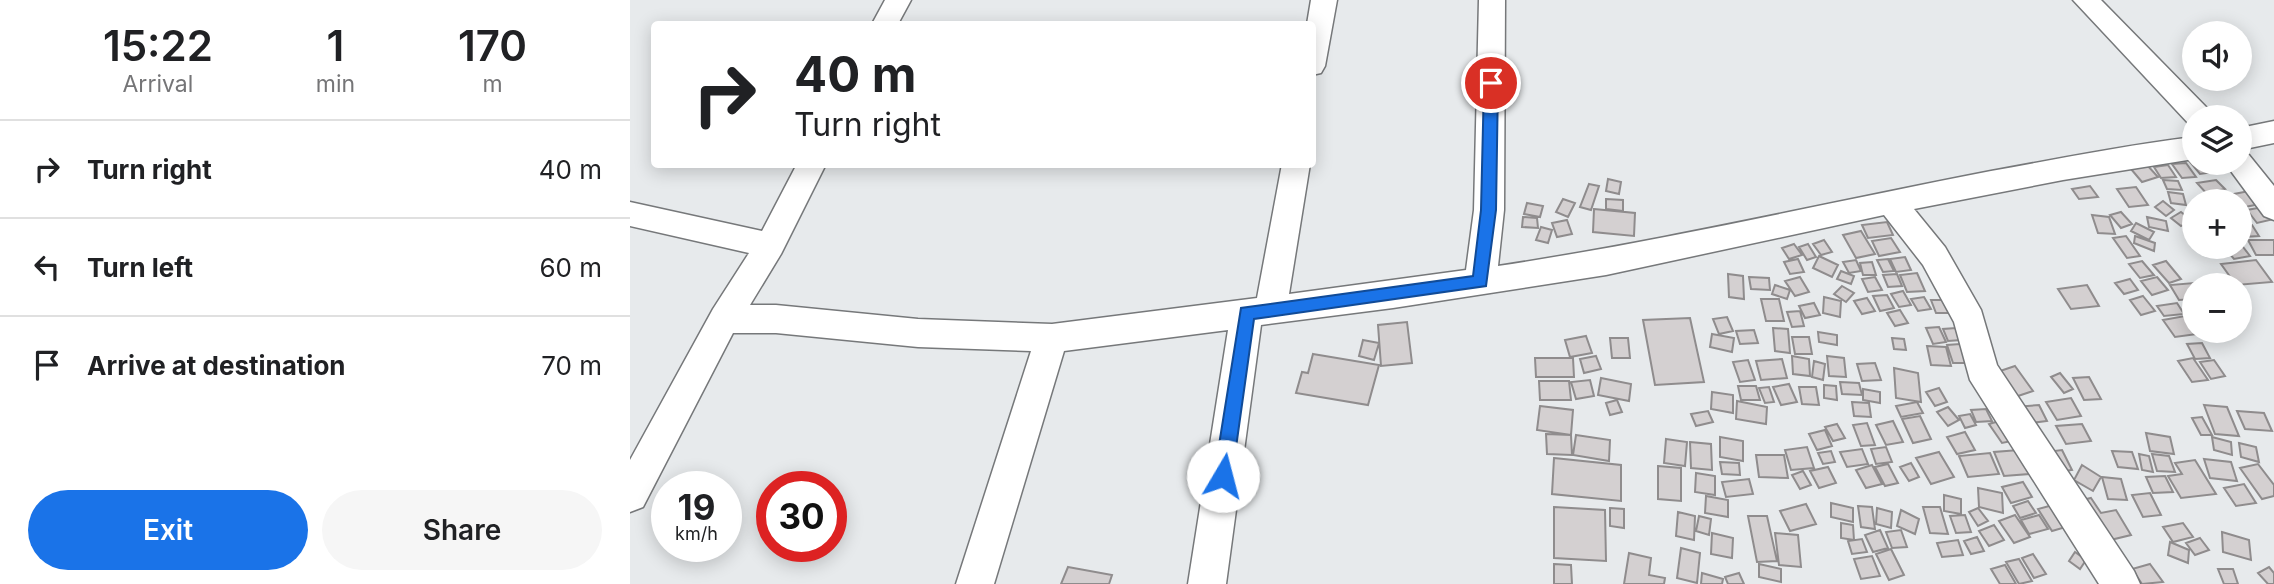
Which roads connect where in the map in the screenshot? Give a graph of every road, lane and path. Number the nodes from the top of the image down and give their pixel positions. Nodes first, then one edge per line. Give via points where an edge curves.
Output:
1 (898, 0) edge
2 (1324, 0) edge
3 (1492, 0) edge
4 (2086, 0) edge
5 (887, 21) edge
6 (1316, 44) edge
7 (2187, 105) edge
8 (2274, 131) edge
9 (2252, 136) edge
10 (2182, 150) edge
11 (810, 168) edge
12 (1295, 168) edge
13 (2248, 175) edge
14 (1891, 202) junction
15 (2274, 208) edge
16 (630, 214) edge
17 (770, 244) junction
18 (1480, 282) junction
19 (1259, 312) junction
20 (724, 319) junction
21 (1052, 338) junction
22 (630, 495) edge
23 (975, 584) edge
24 (1207, 584) edge
25 (2121, 584) edge

1 - 5 street
2 - 6 street
3 - 18 street via 1489,210
4 - 7 street
8 - 9 street
10 - 14 street
11 - 17 street
12 - 19 street
13 - 15 street
14 - 18 street via 1606,262
14 - 25 street via 1934,256 1970,320 1982,370
16 - 17 street
17 - 20 street
18 - 19 street
19 - 21 street
19 - 24 street
20 - 21 street
20 - 22 street
21 - 23 street

